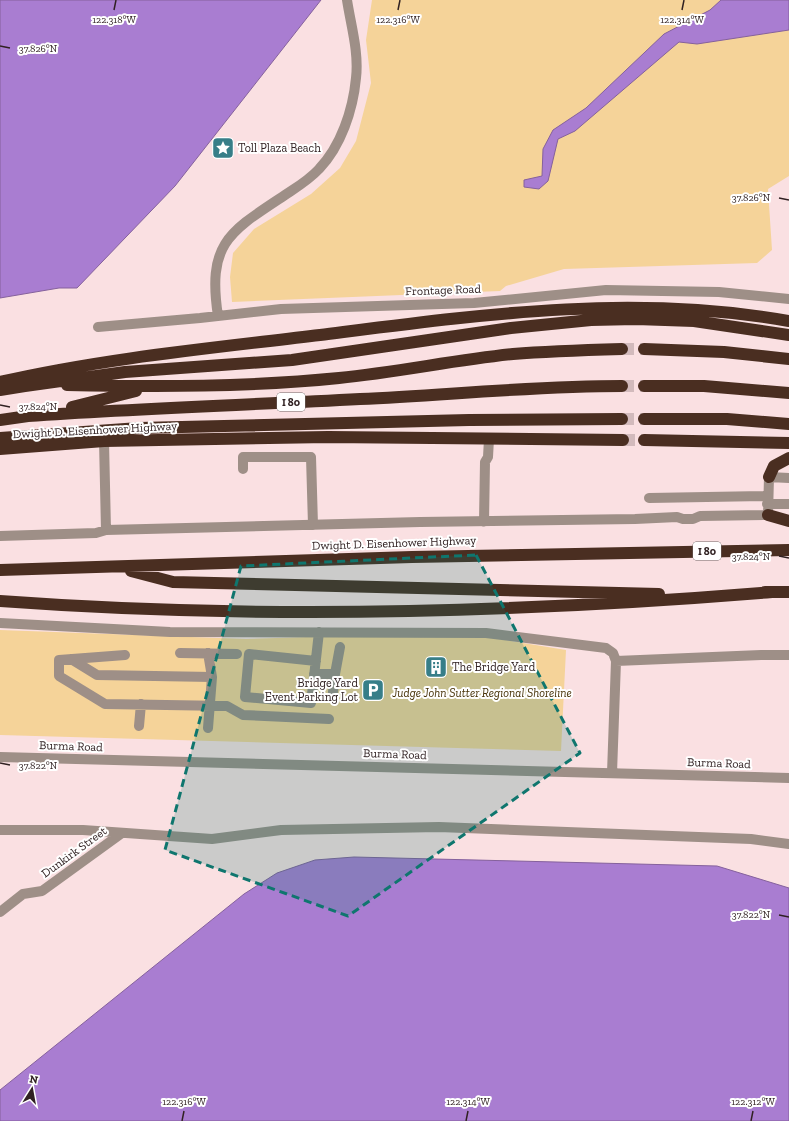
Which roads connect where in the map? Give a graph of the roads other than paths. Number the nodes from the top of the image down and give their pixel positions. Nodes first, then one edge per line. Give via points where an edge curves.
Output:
1 (347, 0) edge
2 (789, 299) edge
3 (218, 316) junction
4 (789, 321) edge
5 (98, 326) dead end
6 (789, 335) edge
7 (622, 349) tunnel mouth
8 (644, 349) tunnel mouth
9 (789, 359) edge
10 (0, 382) edge
11 (25, 386) junction
12 (622, 386) tunnel mouth
13 (644, 386) tunnel mouth
14 (163, 387) junction
15 (0, 390) edge
16 (789, 393) edge
17 (28, 416) junction
18 (622, 419) tunnel mouth
19 (644, 419) tunnel mouth
20 (0, 420) edge
21 (789, 424) edge
22 (0, 438) edge
23 (489, 439) junction
24 (622, 440) tunnel mouth
25 (644, 440) tunnel mouth
26 (104, 442) junction
27 (789, 443) edge
28 (0, 448) edge
29 (789, 458) edge
30 (243, 469) dead end
31 (769, 478) junction
32 (789, 478) edge
33 (649, 498) dead end
34 (789, 504) edge
35 (768, 505) junction
36 (789, 521) edge
37 (484, 522) junction
38 (312, 525) junction
39 (0, 529) edge
40 (106, 530) junction
41 (0, 536) edge
42 (789, 550) edge
43 (118, 568) junction
44 (0, 570) edge
45 (772, 592) junction
46 (789, 592) edge
47 (0, 601) edge
48 (0, 623) edge
49 (319, 632) junction
50 (340, 647) dead end
51 (180, 653) dead end
52 (208, 654) junction
53 (237, 654) dead end
54 (125, 655) dead end
55 (789, 655) edge
56 (71, 659) junction
57 (316, 661) junction
58 (616, 661) junction
59 (314, 674) junction
60 (335, 674) junction
61 (212, 677) junction
62 (333, 692) dead end
63 (141, 704) junction
64 (210, 705) junction
65 (329, 719) dead end
66 (139, 726) dead end
67 (208, 728) dead end
68 (0, 757) edge
69 (612, 773) junction
70 (789, 778) edge
71 (0, 830) edge
72 (122, 833) junction
73 (789, 844) edge
74 (0, 912) edge

1 - 3 street via 356,48 357,74 342,132 333,150 313,174 246,222 225,243 216,273 215,295
2 - 3 street, Frontage Road via 719,292 606,290 474,302 295,308
3 - 5 street, Frontage Road
4 - 10 highway via 718,311 659,307 533,310 138,357
6 - 11 highway via 687,321 636,318 591,320 511,328 292,360 125,372
7 - 14 highway, Dwight D. Eisenhower Highway / I 80 via 513,354 405,370 298,381
8 - 9 highway via 724,352
11 - 14 highway, Dwight D. Eisenhower Highway / I 80 via 55,384
11 - 15 highway, Dwight D. Eisenhower Highway / I 80
12 - 17 highway, Dwight D. Eisenhower Highway / I 80 via 529,387 404,397 162,407
13 - 16 highway via 704,386
14 - 17 highway, Dwight D. Eisenhower Highway / I 80
17 - 20 highway, Dwight D. Eisenhower Highway / I 80
18 - 22 highway, Dwight D. Eisenhower Highway / I 80 via 468,420 163,428
19 - 21 highway via 727,419
23 - 24 highway, Dwight D. Eisenhower Highway
23 - 26 highway, Dwight D. Eisenhower Highway via 351,436
23 - 37 street via 488,457 485,462
25 - 27 highway
26 - 28 highway, Dwight D. Eisenhower Highway
26 - 40 street
29 - 31 highway via 774,466
30 - 38 street via 243,457 311,457
31 - 32 street
31 - 35 street
33 - 35 street
34 - 35 street
35 - 36 highway
35 - 37 street via 693,519 677,517
37 - 38 street
38 - 40 street
39 - 40 street via 95,526
40 - 41 street via 96,533
42 - 43 highway, Dwight D. Eisenhower Highway / I 80 via 412,557
43 - 44 highway, Dwight D. Eisenhower Highway / I 80
43 - 45 highway via 173,582 670,594
45 - 46 highway
45 - 47 highway via 579,605 315,612 199,612 88,608
48 - 49 street via 170,632
49 - 57 street
49 - 58 street via 486,633 606,648 613,653
50 - 60 street
51 - 52 street
52 - 53 street
52 - 61 street
54 - 56 street
55 - 58 street
56 - 61 street via 97,675
56 - 63 street via 59,660 59,676 105,704
57 - 59 street
57 - 59 street via 249,654 245,697 311,703
58 - 69 street
59 - 60 street
60 - 62 street
61 - 64 street
63 - 64 street
63 - 66 street
64 - 65 street via 227,706 243,715
64 - 67 street
68 - 69 street, Burma Road
69 - 70 street, Burma Road
71 - 72 street via 83,830
72 - 73 street via 212,839 281,830 439,827 751,839
72 - 74 street, Dunkirk Street via 42,891 23,894

